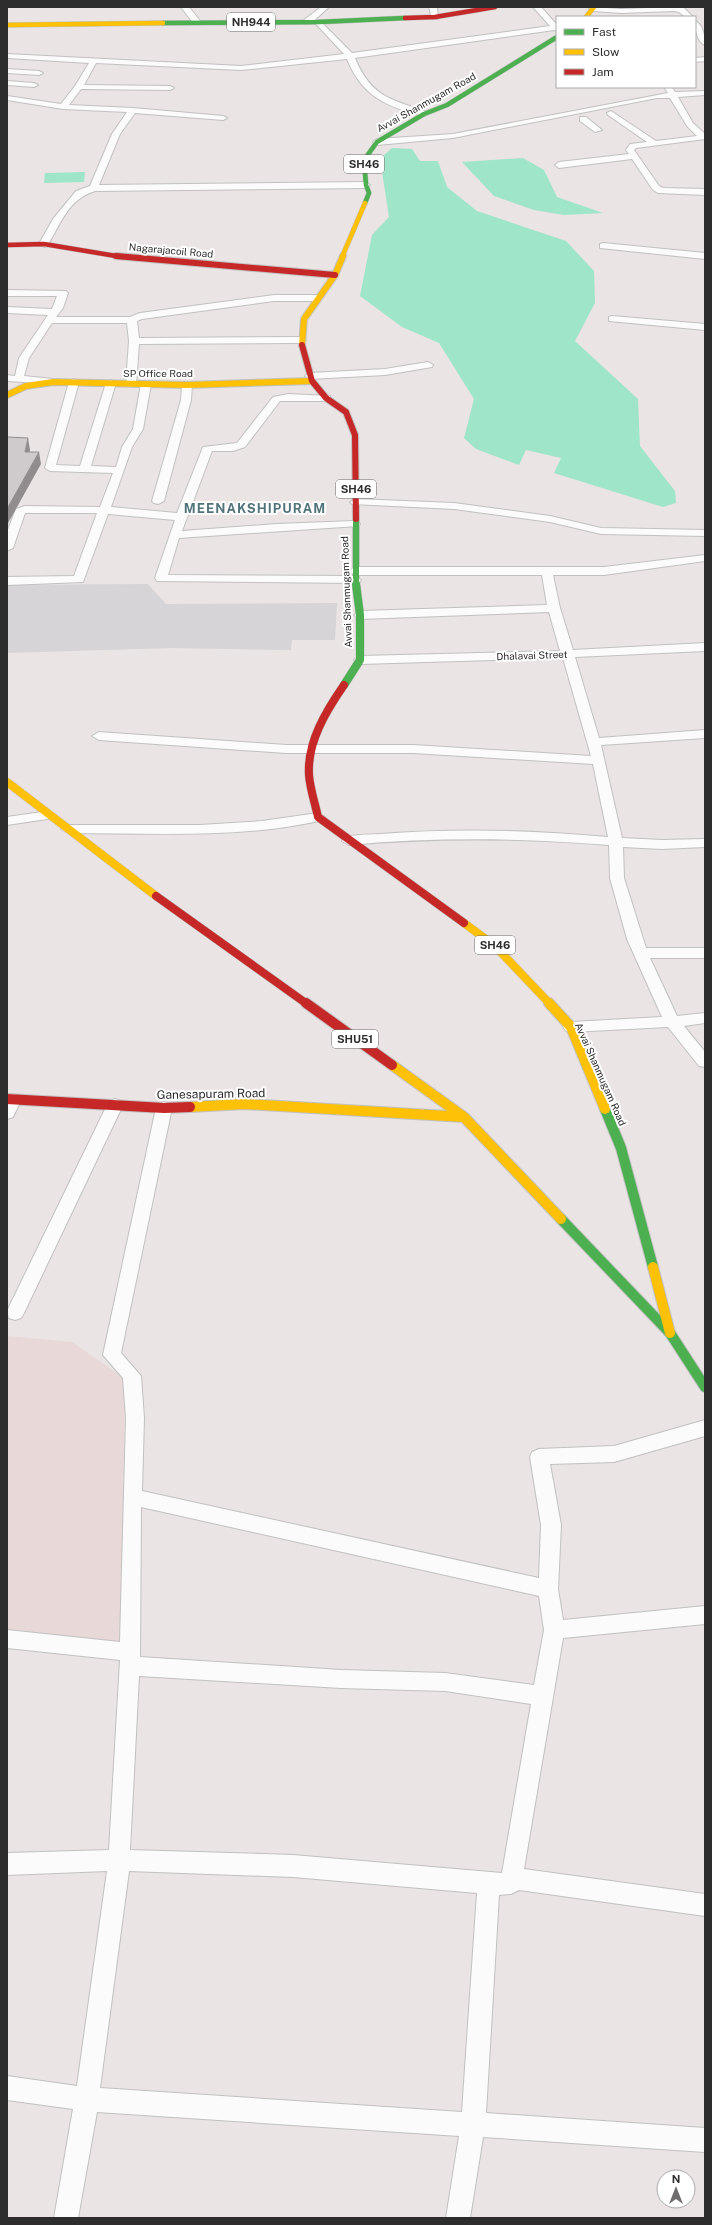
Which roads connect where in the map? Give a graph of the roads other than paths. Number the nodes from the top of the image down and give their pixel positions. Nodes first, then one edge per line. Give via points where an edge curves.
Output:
1 (185, 7) edge
2 (325, 7) edge
3 (433, 7) edge
4 (495, 7) edge
5 (537, 7) edge
6 (593, 8) edge
7 (622, 14) edge
8 (587, 16) edge
9 (688, 16) edge
10 (435, 17) junction
11 (197, 22) junction
12 (306, 22) junction
13 (319, 22) junction
14 (7, 25) edge
15 (696, 26) edge
16 (556, 27) edge
17 (556, 38) edge
18 (705, 42) edge
19 (7, 56) edge
20 (350, 56) junction
21 (93, 62) junction
22 (7, 71) edge
23 (38, 73) dead end
24 (7, 83) edge
25 (34, 85) dead end
26 (79, 87) junction
27 (170, 88) dead end
28 (670, 90) edge
29 (705, 94) edge
30 (7, 98) edge
31 (678, 103) junction
32 (660, 105) dead end
33 (63, 107) junction
34 (646, 107) dead end
35 (133, 110) junction
36 (574, 113) junction
37 (612, 113) junction
38 (424, 114) junction
39 (223, 118) dead end
40 (583, 119) junction
41 (598, 130) dead end
42 (704, 137) edge
43 (377, 142) junction
44 (654, 143) junction
45 (634, 156) junction
46 (559, 165) dead end
47 (366, 185) junction
48 (94, 188) junction
49 (705, 192) edge
50 (44, 244) junction
51 (7, 245) edge
52 (603, 246) dead end
53 (705, 256) edge
54 (335, 275) junction
55 (7, 293) edge
56 (317, 298) junction
57 (7, 310) edge
58 (52, 316) junction
59 (612, 319) dead end
60 (132, 320) junction
61 (705, 327) edge
62 (302, 340) junction
63 (134, 341) junction
64 (428, 365) dead end
65 (7, 378) edge
66 (19, 378) junction
67 (311, 378) junction
68 (53, 382) junction
69 (74, 382) junction
70 (111, 384) junction
71 (131, 384) junction
72 (146, 384) junction
73 (187, 384) junction
74 (7, 395) edge
75 (326, 398) junction
76 (84, 470) junction
77 (120, 470) junction
78 (158, 501) dead end
79 (356, 502) junction
80 (106, 510) junction
81 (182, 517) junction
82 (354, 524) junction
83 (705, 533) edge
84 (174, 535) junction
85 (7, 548) edge
86 (705, 558) edge
87 (547, 572) junction
88 (355, 575) junction
89 (7, 581) edge
90 (554, 608) junction
91 (360, 615) junction
92 (705, 647) edge
93 (568, 654) junction
94 (360, 660) junction
95 (705, 734) edge
96 (99, 736) dead end
97 (594, 742) junction
98 (313, 749) junction
99 (599, 760) junction
100 (7, 782) edge
101 (49, 814) junction
102 (318, 817) junction
103 (7, 821) edge
104 (68, 829) junction
105 (349, 841) junction
106 (616, 842) junction
107 (705, 843) edge
108 (641, 953) junction
109 (705, 953) edge
110 (705, 1018) edge
111 (672, 1022) junction
112 (571, 1027) junction
113 (705, 1062) edge
114 (9, 1104) edge
115 (115, 1105) junction
116 (164, 1108) junction
117 (464, 1117) junction
118 (15, 1313) dead end
119 (670, 1333) junction
120 (705, 1387) edge
121 (705, 1428) edge
122 (132, 1497) junction
123 (548, 1589) junction
124 (705, 1615) edge
125 (554, 1630) junction
126 (7, 1639) edge
127 (130, 1659) junction
128 (543, 1696) junction
129 (119, 1860) junction
130 (7, 1864) edge
131 (513, 1878) junction
132 (489, 1882) junction
133 (705, 1906) edge
134 (7, 2088) edge
135 (87, 2099) junction
136 (472, 2124) junction
137 (705, 2140) edge
138 (66, 2218) edge
139 (458, 2218) edge

1 - 11 street
2 - 12 street
3 - 10 street
4 - 10 main road, NH944
5 - 16 street
6 - 7 street
6 - 8 main road
7 - 9 street via 681,10
10 - 13 main road, NH944
11 - 12 main road, NH944
11 - 14 main road, NH944
12 - 13 main road, NH944
13 - 20 street
15 - 18 street
16 - 20 street
17 - 38 main road, Avvai Shanmugam Road / SH46 via 447,105
19 - 21 street
20 - 21 street via 241,68
20 - 38 street via 357,73 370,90 381,98
21 - 26 street
22 - 23 street
24 - 25 street
26 - 27 street
26 - 33 street
28 - 29 street
28 - 31 street
28 - 36 street
30 - 33 street
31 - 32 street
31 - 42 street via 690,124
33 - 35 street
34 - 37 street
35 - 39 street
35 - 48 street via 116,134
36 - 40 street
36 - 43 street via 452,136
37 - 40 street
37 - 44 street
38 - 43 main road, Avvai Shanmugam Road / SH46
40 - 41 street
42 - 44 street
43 - 47 main road, Avvai Shanmugam Road / SH46 via 364,160
44 - 45 street via 633,146 630,150
45 - 46 street
45 - 49 street via 656,188 661,191
47 - 48 street
47 - 54 main road, Avvai Shanmugam Road / SH46 via 369,193
48 - 50 street via 79,193 57,219
50 - 51 main road, Nagarajacoil Road
50 - 54 main road, Nagarajacoil Road via 134,259
52 - 53 street
54 - 56 main road, Avvai Shanmugam Road / SH46
55 - 58 street via 63,293
56 - 60 street via 274,298 154,314
56 - 62 main road, Avvai Shanmugam Road / SH46 via 304,319
57 - 58 street
58 - 60 street
58 - 66 street via 24,358
59 - 61 street
60 - 63 street
62 - 63 street
62 - 67 main road, Avvai Shanmugam Road / SH46
63 - 71 street
64 - 67 street via 385,372
65 - 66 street
66 - 68 street
67 - 73 main road, SP Office Road
67 - 75 main road, Avvai Shanmugam Road / SH46
68 - 69 main road, SP Office Road
68 - 74 main road, SP Office Road via 26,386
69 - 70 main road, SP Office Road
69 - 76 street via 50,468
70 - 71 main road, SP Office Road
70 - 76 street
71 - 72 main road, SP Office Road
72 - 73 main road, SP Office Road
72 - 77 street via 138,429 127,447
73 - 78 street via 186,400
75 - 79 main road, Avvai Shanmugam Road / SH46 via 346,412 355,435
75 - 81 street via 288,397 277,400 241,445 207,449
76 - 77 street
77 - 80 street
79 - 82 main road, Avvai Shanmugam Road / SH46
79 - 83 street via 454,506 550,518 601,531
80 - 81 street
80 - 85 street via 23,509 20,511
80 - 89 street via 90,544 79,579
81 - 84 street
82 - 84 street
82 - 88 main road, Avvai Shanmugam Road / SH46
84 - 88 street via 161,578
86 - 87 street via 604,571
87 - 88 street
87 - 90 street
88 - 91 main road, Avvai Shanmugam Road / SH46
90 - 91 street
90 - 93 street
91 - 94 main road, Avvai Shanmugam Road / SH46
92 - 93 street, Dhalavai Street
93 - 94 street, Dhalavai Street
93 - 97 street
94 - 98 main road, Avvai Shanmugam Road via 324,715
95 - 97 street
96 - 98 street
97 - 99 street
98 - 99 street via 413,749
98 - 102 main road, Avvai Shanmugam Road via 309,771
99 - 106 street
100 - 101 main road, SHU51
101 - 103 street
101 - 104 main road, SHU51
102 - 104 street via 262,825 200,829
102 - 105 main road, Avvai Shanmugam Road / SH46
104 - 117 main road, SHU51 via 120,871
105 - 106 street via 468,834 531,835
105 - 112 main road, Avvai Shanmugam Road / SH46 via 404,878 495,946
106 - 107 street via 680,845
106 - 108 street via 617,878 634,939
108 - 109 street
108 - 111 street
110 - 111 street
111 - 112 street
111 - 113 street
112 - 119 main road, Avvai Shanmugam Road / SH46 via 621,1148
114 - 115 main road, Ganesapuram Road
115 - 116 main road, Ganesapuram Road
115 - 118 street
116 - 117 main road, Ganesapuram Road via 244,1104
116 - 122 street via 112,1355 132,1376 135,1418
117 - 119 main road, SHU51
119 - 120 main road, SHU51
121 - 123 street via 614,1454 539,1457 551,1525
122 - 123 street
122 - 127 street
123 - 125 street
124 - 125 street
125 - 128 street
126 - 127 street
127 - 128 street via 341,1679 445,1682
127 - 129 street
128 - 131 street
129 - 130 street
129 - 132 street via 293,1866
129 - 135 street
131 - 132 street via 508,1884
131 - 133 street
132 - 136 street
134 - 135 street
135 - 136 street
135 - 138 street
136 - 137 street
136 - 139 street

